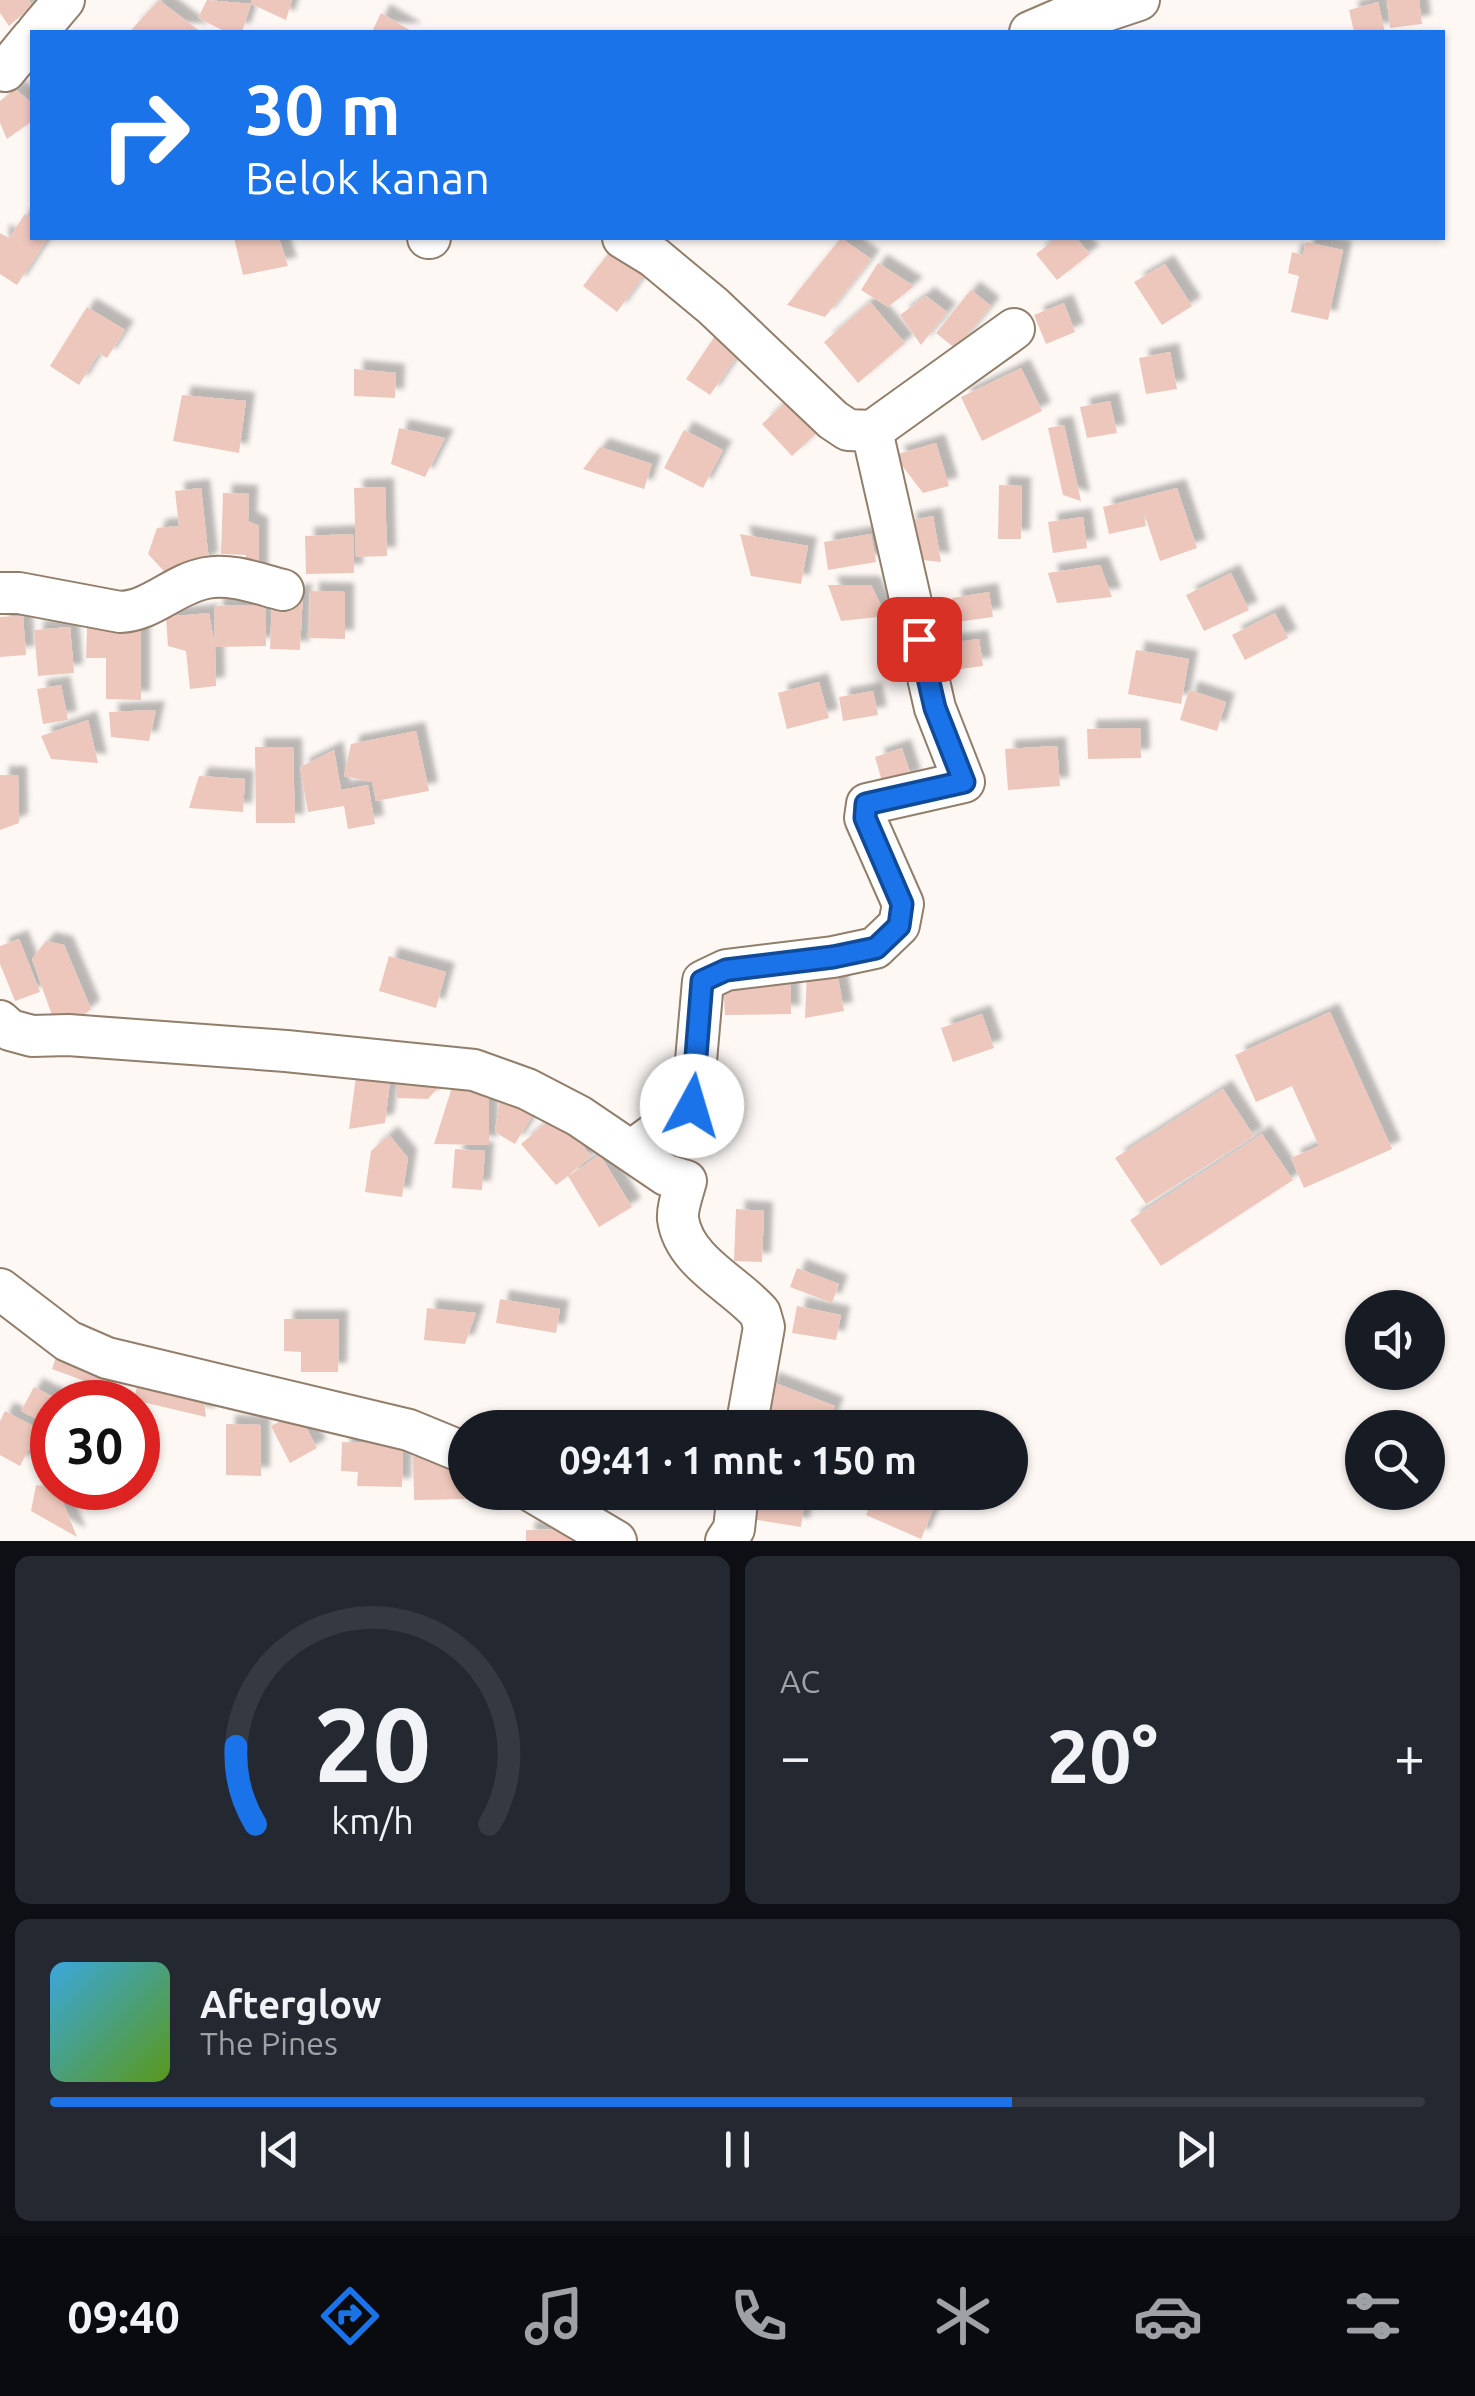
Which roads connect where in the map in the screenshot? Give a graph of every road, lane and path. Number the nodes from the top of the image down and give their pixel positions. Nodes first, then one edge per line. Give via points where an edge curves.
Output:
1 (64, 0) edge
2 (1138, 0) edge
3 (1073, 9) edge
4 (39, 30) edge
5 (1035, 30) edge
6 (30, 45) edge
7 (13, 77) edge
8 (626, 240) edge
9 (1014, 330) dead end
10 (872, 431) junction
11 (283, 590) dead end
12 (0, 593) edge
13 (0, 1021) edge
14 (630, 1151) junction
15 (0, 1289) edge
16 (749, 1410) edge
17 (448, 1446) edge
18 (563, 1510) edge
19 (736, 1510) edge
20 (616, 1541) edge
21 (726, 1541) edge

1 - 4 street
2 - 3 street
3 - 5 street
6 - 7 street
8 - 10 street via 713,306 833,420 848,430
9 - 10 street
10 - 14 street via 935,708 964,782 866,804 865,818 902,904 899,926 876,948 726,970 702,981 692,1106
11 - 12 street via 206,578 136,612
13 - 14 street via 32,1036 474,1070 527,1089
14 - 16 street via 686,1181 677,1216 684,1236 760,1313 764,1328
15 - 17 street via 68,1341 108,1358 409,1430
18 - 20 street
19 - 21 street

